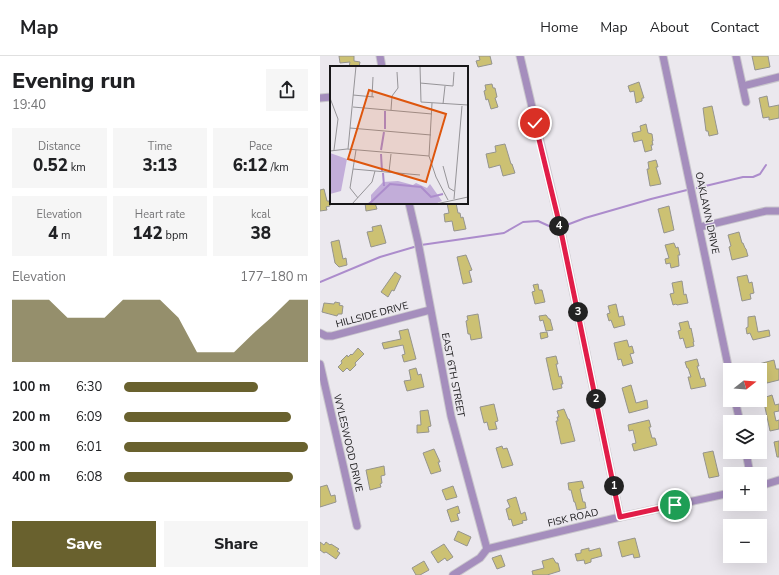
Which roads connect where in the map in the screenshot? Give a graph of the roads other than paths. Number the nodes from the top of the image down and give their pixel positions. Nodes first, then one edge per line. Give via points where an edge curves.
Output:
1 (380, 56) edge
2 (520, 56) edge
3 (663, 56) edge
4 (736, 56) edge
5 (382, 66) edge
6 (779, 77) edge
7 (743, 86) junction
8 (330, 97) edge
9 (320, 98) edge
10 (746, 102) dead end
11 (409, 204) edge
12 (779, 211) edge
13 (700, 226) junction
14 (430, 310) junction
15 (320, 334) edge
16 (728, 363) edge
17 (320, 364) edge
18 (779, 480) edge
19 (767, 484) edge
20 (723, 495) edge
21 (620, 517) junction
22 (357, 526) dead end
23 (487, 549) junction
24 (453, 575) edge

1 - 5 street
2 - 21 street via 559,222
3 - 13 street, OAKLAWN DRIVE
4 - 7 street
6 - 7 street
7 - 10 street
8 - 9 street
11 - 14 street, EAST 6TH STREET
12 - 13 street
13 - 16 street, OAKLAWN DRIVE
14 - 15 street, HILLSIDE DRIVE via 332,336
14 - 23 street, EAST 6TH STREET via 451,416
17 - 22 street, WYLESWOOD DRIVE
18 - 19 street
20 - 21 street, FISK ROAD
21 - 23 street, FISK ROAD
23 - 24 street via 480,558

